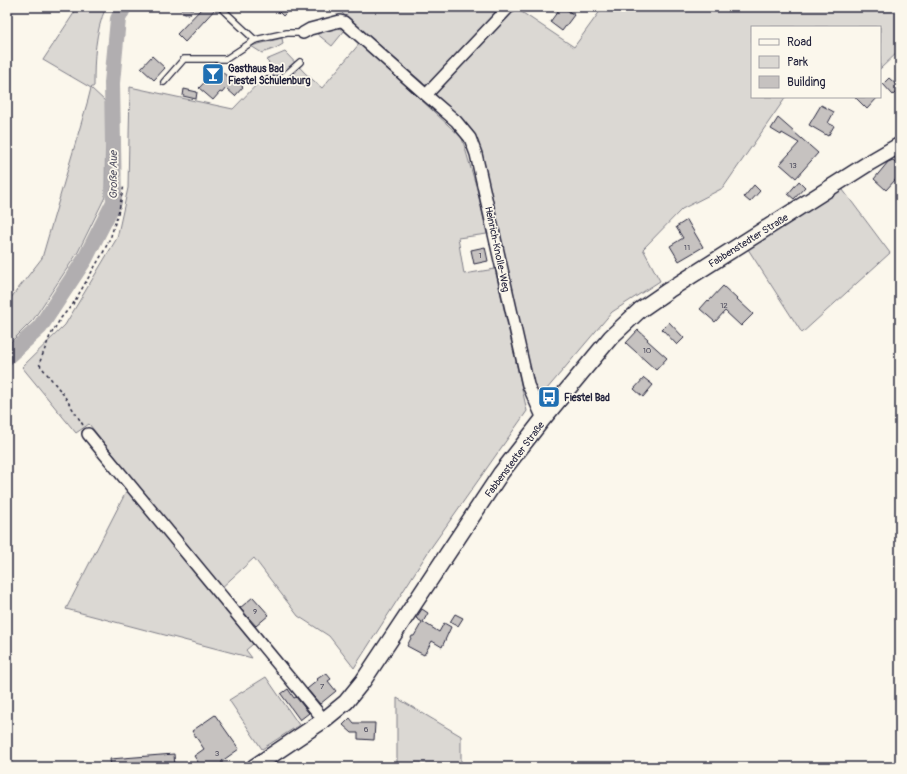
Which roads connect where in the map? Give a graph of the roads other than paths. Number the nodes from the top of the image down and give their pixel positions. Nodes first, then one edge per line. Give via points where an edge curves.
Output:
1 (509, 7) edge
2 (223, 10) dead end
3 (304, 33) joint
4 (255, 40) junction
5 (300, 62) dead end
6 (264, 80) dead end
7 (164, 82) dead end
8 (426, 95) junction
9 (900, 145) edge
10 (543, 419) junction
11 (88, 434) road end
12 (324, 720) junction
13 (254, 767) edge

1 - 8 street
2 - 4 lane
3 - 4 lane via 287,33
3 - 8 street, Heinrich-Knolle-Weg via 310,29 344,22
4 - 7 lane via 226,59 184,59
5 - 6 lane via 282,78
8 - 10 street, Heinrich-Knolle-Weg via 456,121 470,138 476,154 528,385
9 - 10 street, Fabbenstedter Straße via 640,310 611,338
10 - 12 street, Fabbenstedter Straße via 501,473 363,681 346,702
11 - 12 street
12 - 13 street, Fabbenstedter Straße

